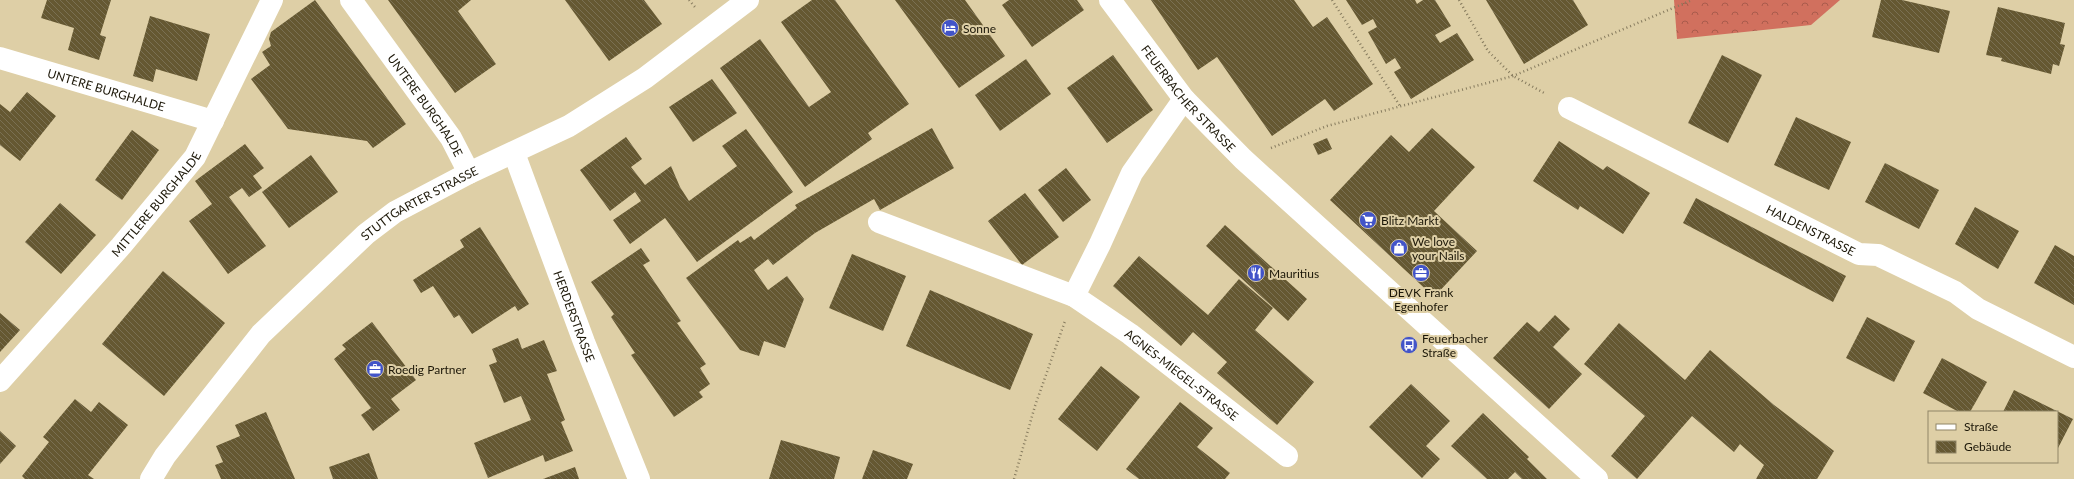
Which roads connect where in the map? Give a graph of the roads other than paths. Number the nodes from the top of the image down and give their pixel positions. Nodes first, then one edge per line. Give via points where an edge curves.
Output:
1 (272, 0) edge
2 (351, 0) edge
3 (748, 0) edge
4 (1110, 0) edge
5 (0, 58) edge
6 (1184, 99) junction
7 (1570, 108) road end
8 (213, 122) junction
9 (514, 152) junction
10 (469, 173) junction
11 (879, 222) dead end
12 (1074, 296) junction
13 (2074, 357) edge
14 (0, 381) edge
15 (1287, 456) dead end
16 (151, 479) edge
17 (639, 479) edge
18 (1597, 479) edge

1 - 8 street, MITTLERE BURGHALDE
2 - 10 street, UNTERE BURGHALDE via 451,138
3 - 9 street, STUTTGARTER STRASSE via 645,78 569,126
4 - 6 street, FEUERBACHER STRASSE
5 - 8 street, UNTERE BURGHALDE
6 - 12 street via 1132,173
6 - 18 street, FEUERBACHER STRASSE via 1243,159
7 - 13 street, HALDENSTRASSE via 1859,254 1878,255 1955,292 1978,309
8 - 14 street, MITTLERE BURGHALDE via 195,157 121,246
9 - 10 street, STUTTGARTER STRASSE
9 - 17 street, HERDERSTRASSE via 584,342
10 - 16 street, STUTTGARTER STRASSE via 396,212 366,234 261,334 165,456
11 - 12 street, AGNES-MIEGEL-STRASSE
12 - 15 street, AGNES-MIEGEL-STRASSE via 1130,334

